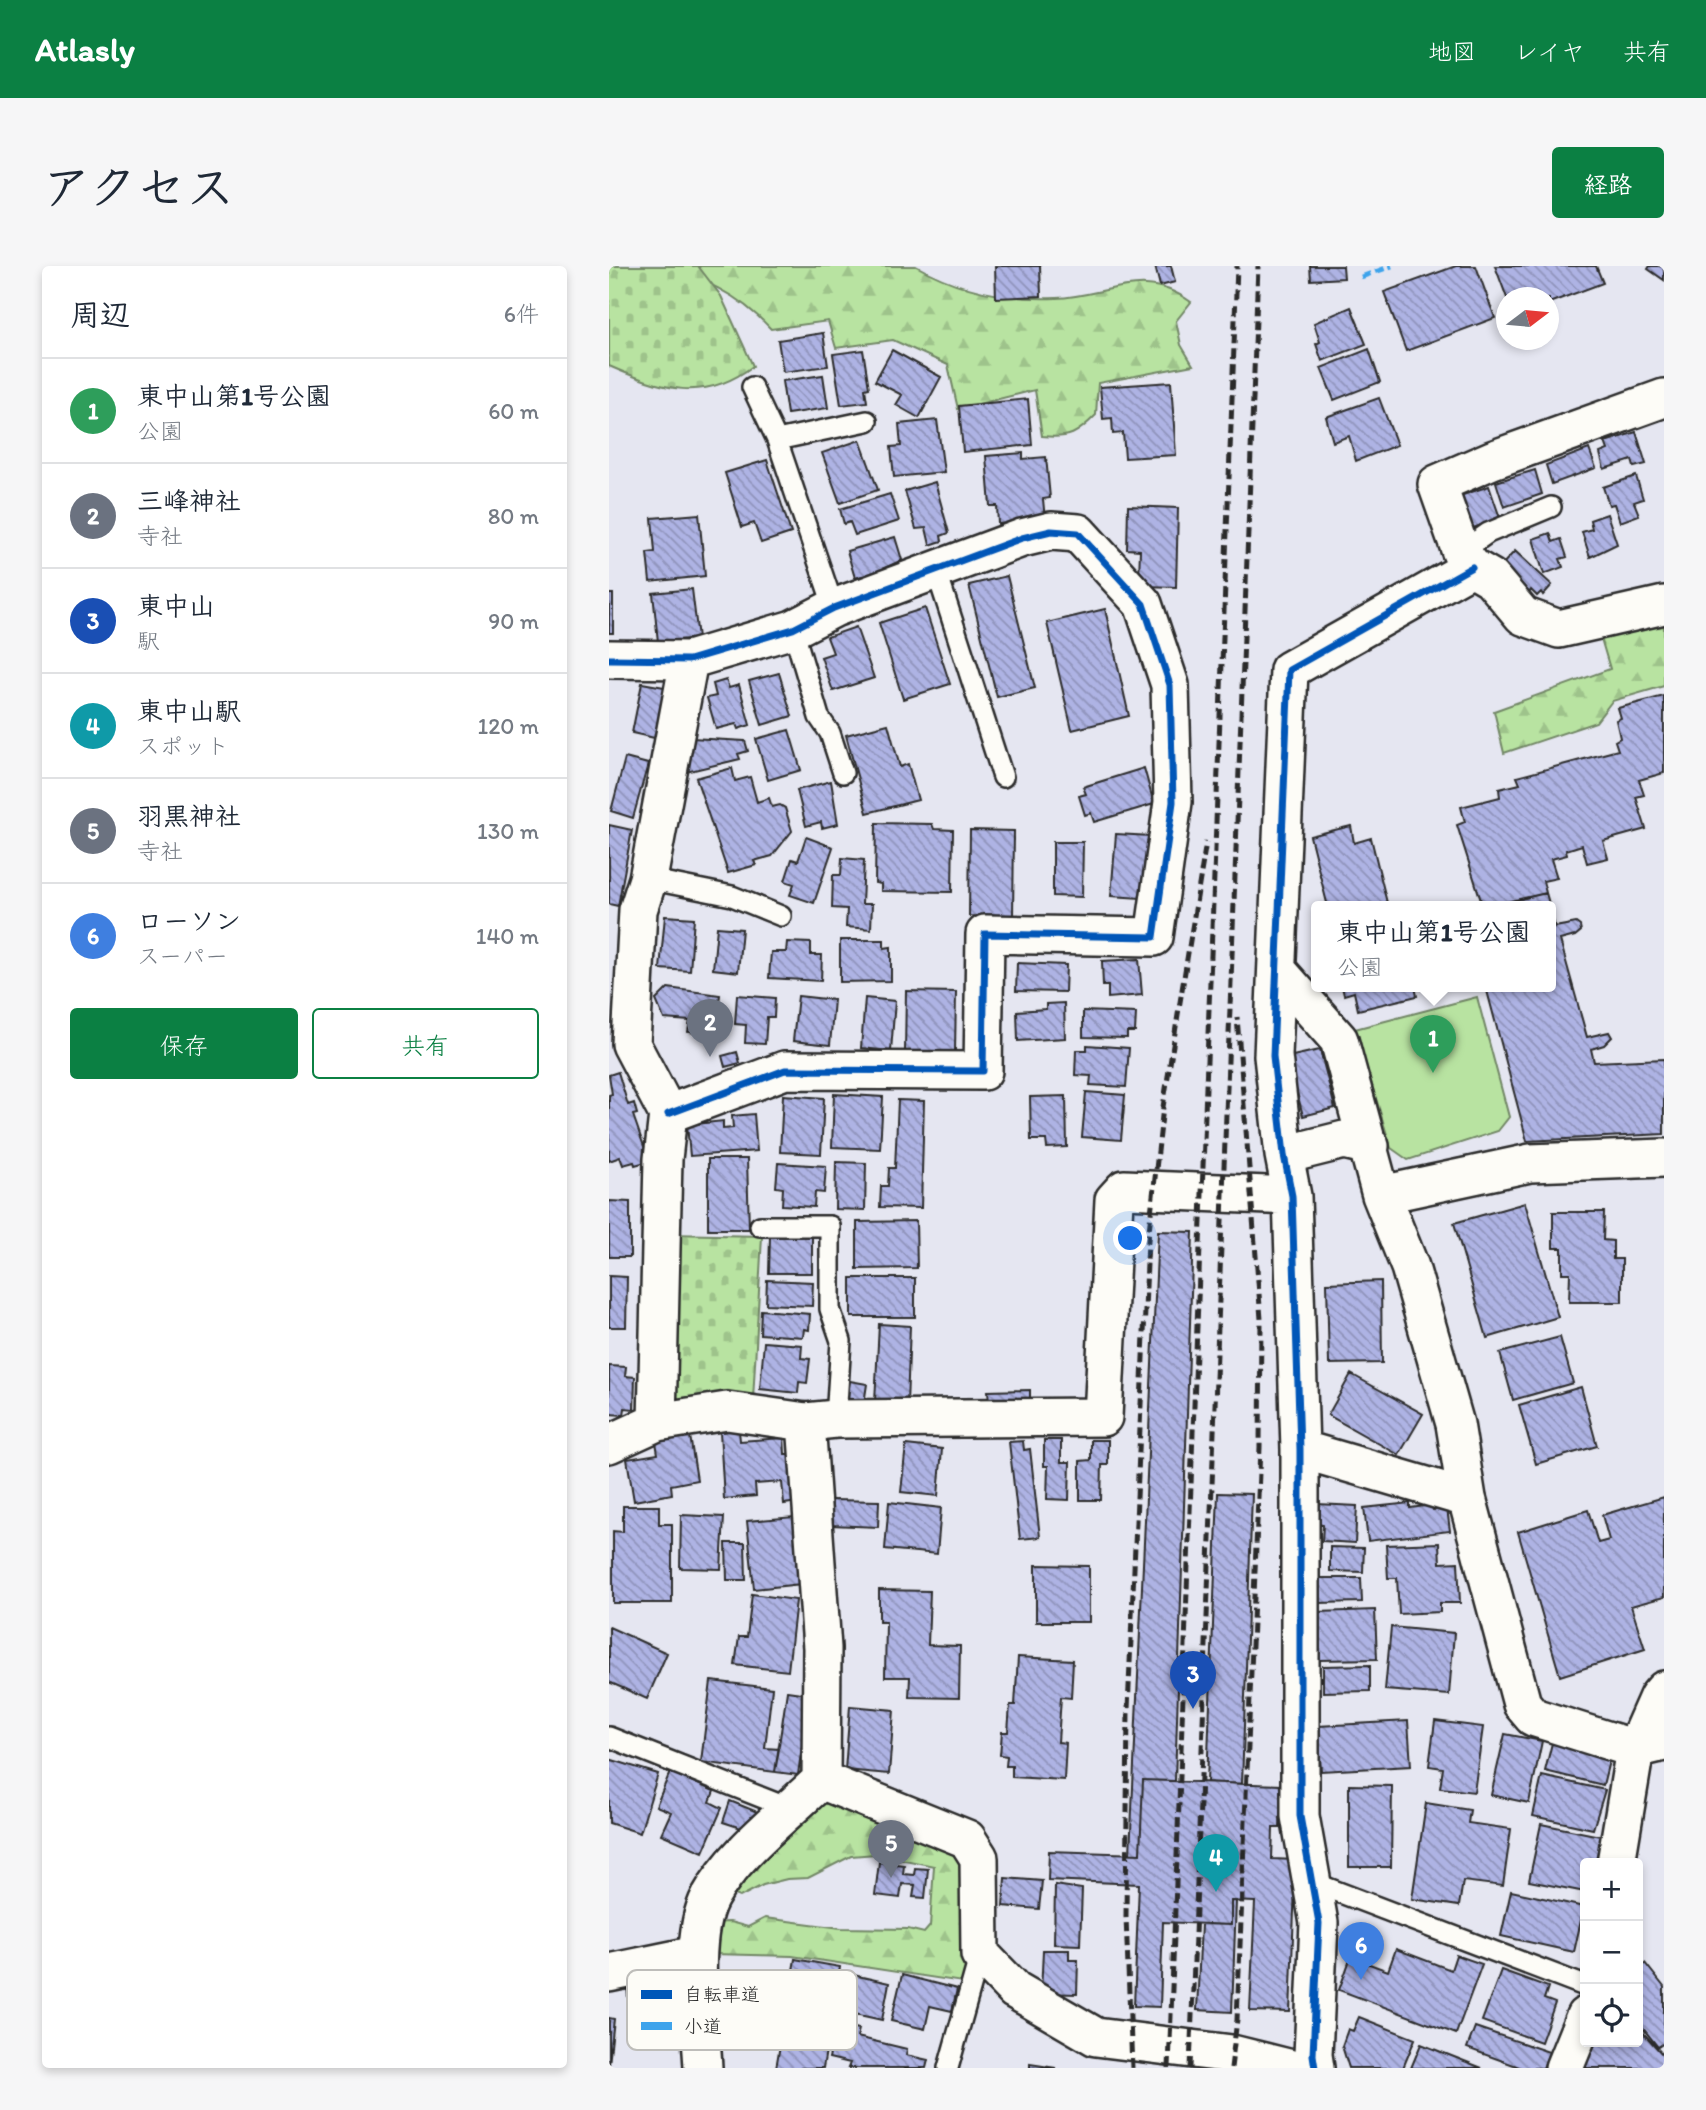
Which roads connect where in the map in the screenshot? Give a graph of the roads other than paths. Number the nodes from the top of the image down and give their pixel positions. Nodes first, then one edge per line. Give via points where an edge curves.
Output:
1 (752, 387) dead end
2 (1664, 398) edge
3 (867, 421) dead end
4 (777, 440) junction
5 (1551, 508) dead end
6 (1466, 560) junction
7 (936, 570) junction
8 (1664, 605) edge
9 (834, 608) junction
10 (793, 629) junction
11 (609, 659) edge
12 (689, 660) junction
13 (843, 773) dead end
14 (1003, 777) dead end
15 (648, 879) junction
16 (782, 916) dead end
17 (1277, 970) junction
18 (668, 1114) junction
19 (1370, 1146) junction
20 (1284, 1155) junction
21 (1664, 1158) edge
22 (1381, 1195) junction
23 (1292, 1196) junction
24 (760, 1226) dead end
25 (821, 1420) junction
26 (657, 1422) junction
27 (609, 1444) edge
28 (1300, 1449) junction
29 (1467, 1498) junction
30 (1664, 1690) edge
31 (609, 1737) edge
32 (1649, 1745) edge
33 (821, 1780) junction
34 (791, 1809) junction
35 (1617, 1858) edge
36 (1312, 1882) junction
37 (980, 1954) junction
38 (696, 1955) junction
39 (697, 1970) edge
40 (609, 1973) edge
41 (1580, 1984) edge
42 (1580, 2028) edge
43 (702, 2050) edge
44 (1096, 2052) edge
45 (703, 2068) edge
46 (948, 2068) edge
47 (1288, 2068) edge
48 (1315, 2068) edge
49 (1564, 2068) edge

1 - 4 lane
2 - 6 street via 1437,484
3 - 4 lane
4 - 9 lane
5 - 6 lane via 1488,533
6 - 8 street via 1490,578 1523,616 1559,629
6 - 17 street via 1289,670
7 - 9 street
7 - 14 lane
7 - 18 street via 1022,538 1051,531 1078,533 1143,604 1170,685 1173,802 1154,937 985,934 983,1070 785,1070
9 - 10 street
10 - 12 street
10 - 13 lane via 819,717 830,733
11 - 12 street
12 - 15 street
15 - 16 lane via 731,896
15 - 18 street via 638,910 631,1044
17 - 19 street via 1339,1041
17 - 20 street via 1273,1056
18 - 26 street
19 - 20 street via 1344,1140
19 - 22 street
20 - 23 street
21 - 22 street via 1530,1163
22 - 29 street via 1411,1267 1455,1424
23 - 25 street via 1124,1189 1114,1200 1103,1418
23 - 28 street
24 - 25 lane via 830,1226 830,1309 841,1341
25 - 26 street via 727,1410
25 - 33 street
26 - 27 street
28 - 29 street
28 - 36 street via 1300,1816
29 - 32 street via 1521,1704 1533,1717
30 - 32 street via 1658,1697
31 - 34 lane
32 - 35 street
33 - 34 street
33 - 37 street via 967,1839 979,1858
34 - 38 street via 738,1860 709,1899
36 - 41 lane
36 - 48 street via 1319,1923
37 - 44 street via 1015,1990
37 - 46 lane
38 - 39 street
38 - 40 street
42 - 49 street
43 - 45 street
44 - 47 street via 1219,2052

